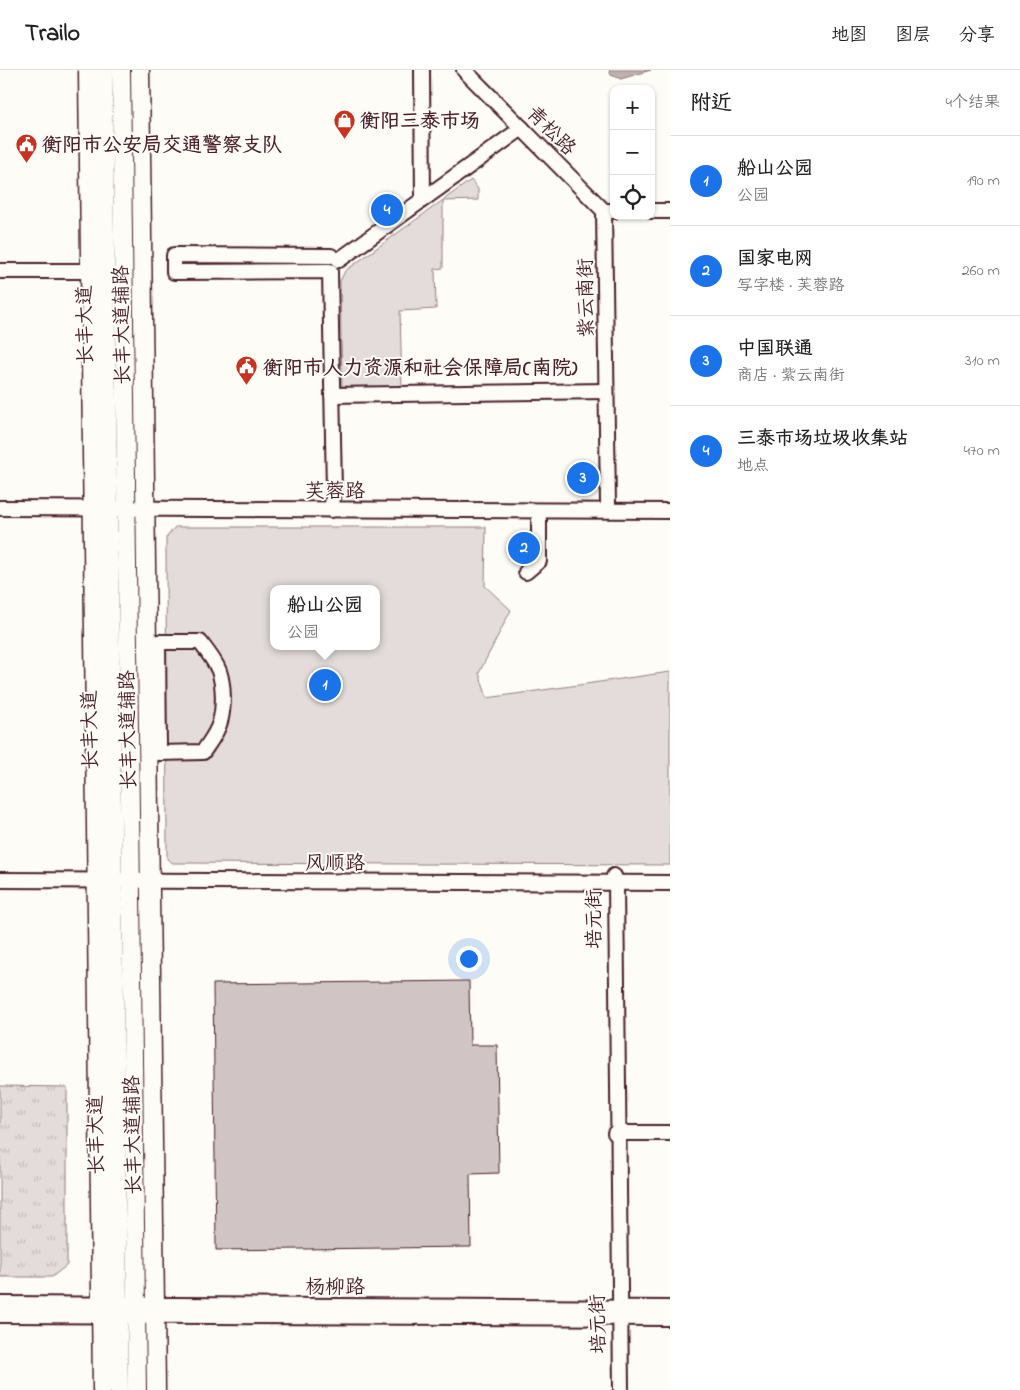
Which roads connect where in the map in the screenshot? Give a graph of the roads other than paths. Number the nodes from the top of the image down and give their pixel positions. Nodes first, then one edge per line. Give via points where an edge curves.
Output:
1 (88, 70) edge
2 (102, 70) edge
3 (121, 70) edge
4 (140, 70) edge
5 (422, 70) edge
6 (464, 70) edge
7 (522, 128) junction
8 (423, 199) junction
9 (609, 211) edge
10 (655, 211) edge
11 (670, 211) edge
12 (335, 258) junction
13 (97, 270) junction
14 (0, 271) edge
15 (330, 271) junction
16 (606, 391) junction
17 (332, 395) junction
18 (608, 504) dead end
19 (0, 508) edge
20 (334, 510) junction
21 (100, 512) junction
22 (127, 512) junction
23 (670, 512) edge
24 (145, 513) junction
25 (0, 516) edge
26 (539, 519) junction
27 (670, 519) edge
28 (526, 572) dead end
29 (158, 642) joint
30 (0, 872) edge
31 (670, 874) edge
32 (104, 876) junction
33 (131, 876) junction
34 (150, 877) junction
35 (0, 880) edge
36 (614, 880) junction
37 (670, 884) edge
38 (617, 1133) junction
39 (670, 1133) edge
40 (0, 1304) edge
41 (670, 1308) edge
42 (118, 1310) junction
43 (155, 1310) junction
44 (619, 1313) junction
45 (0, 1315) edge
46 (670, 1318) edge
47 (102, 1390) edge
48 (119, 1390) edge
49 (137, 1390) edge
50 (156, 1390) edge
51 (619, 1390) edge

1 - 13 main road, 长丰大道辅路
2 - 13 main road, 长丰大道
3 - 22 main road, 长丰大道
4 - 24 main road, 长丰大道辅路
5 - 8 street
6 - 7 street, 青松路
7 - 8 street
7 - 9 street, 青松路
8 - 12 street
9 - 16 street, 紫云南街
10 - 11 street
12 - 15 street via 326,259 324,263
12 - 15 street via 174,255 174,272
13 - 14 street
13 - 21 main road, 长丰大道
15 - 17 street
16 - 17 street
16 - 18 street, 紫云南街
17 - 20 street
19 - 21 street, 芙蓉路
20 - 23 street, 芙蓉路
20 - 24 street, 芙蓉路
21 - 22 street, 芙蓉路
21 - 25 street, 芙蓉路
21 - 32 main road, 长丰大道
22 - 24 street, 芙蓉路
22 - 33 main road, 长丰大道
24 - 26 street, 芙蓉路
24 - 34 main road, 长丰大道辅路
26 - 27 street, 芙蓉路
26 - 28 street via 539,561
29 - 29 street via 200,642 219,671 222,685 220,722 203,752 159,753
30 - 32 street, 风顺路
31 - 36 street, 风顺路
32 - 33 street, 风顺路
32 - 35 street, 风顺路
32 - 42 main road, 长丰大道
33 - 34 street, 风顺路
33 - 42 main road, 长丰大道
34 - 36 street, 风顺路
34 - 43 main road, 长丰大道辅路
36 - 37 street, 风顺路
36 - 38 street, 培元街
38 - 39 street
38 - 44 street, 培元街
40 - 42 street, 杨柳路
41 - 44 street, 杨柳路
42 - 43 street, 杨柳路
42 - 45 street, 杨柳路
42 - 47 main road
42 - 48 main road, 长丰大道
42 - 49 main road, 长丰大道
43 - 44 street, 杨柳路
43 - 50 main road, 长丰大道辅路
44 - 46 street, 杨柳路
44 - 51 street, 培元街

